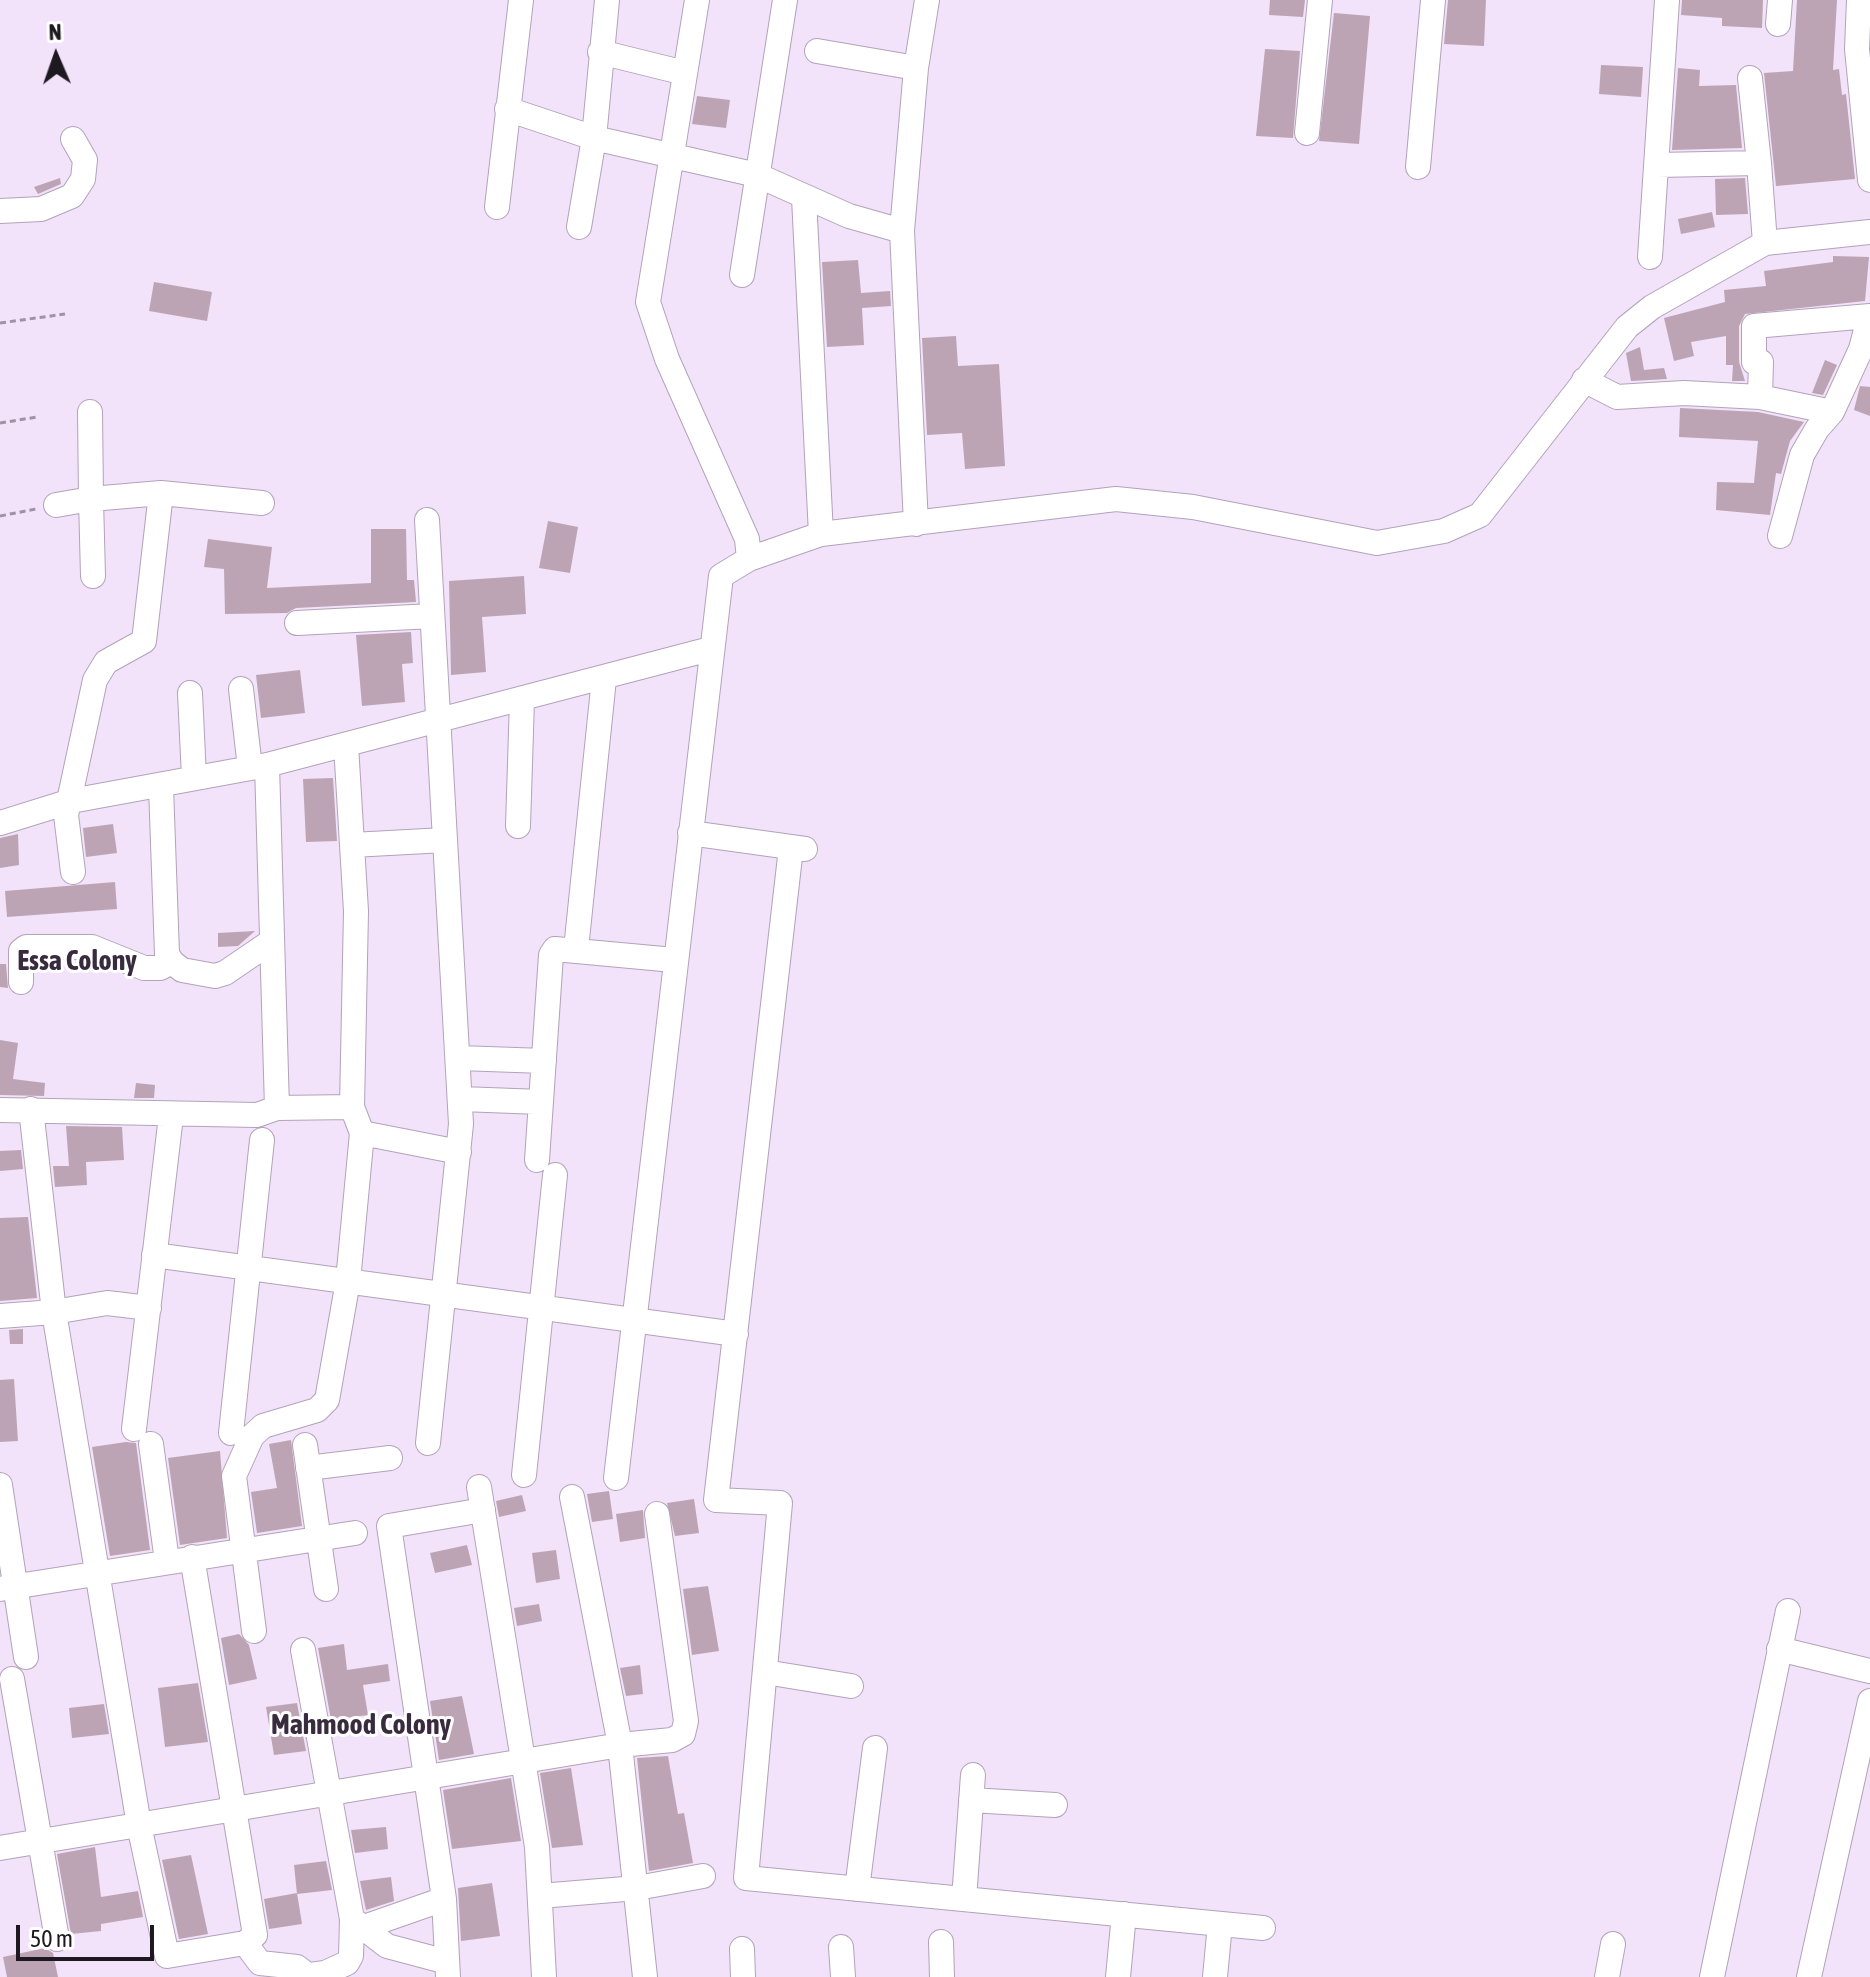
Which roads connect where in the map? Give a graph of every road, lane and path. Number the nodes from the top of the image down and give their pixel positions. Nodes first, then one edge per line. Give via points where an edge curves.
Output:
1 (521, 0) edge
2 (607, 0) edge
3 (697, 0) edge
4 (785, 0) edge
5 (927, 0) edge
6 (1320, 0) edge
7 (1433, 0) edge
8 (1667, 0) edge
9 (1859, 0) edge
10 (817, 51) dead end
11 (600, 52) junction
12 (916, 68) junction
13 (685, 73) junction
14 (1750, 78) dead end
15 (507, 109) junction
16 (1307, 133) dead end
17 (594, 138) junction
18 (73, 139) dead end
19 (671, 158) junction
20 (1759, 163) junction
21 (1657, 165) junction
22 (1418, 167) dead end
23 (757, 175) junction
24 (1870, 180) edge
25 (804, 198) junction
26 (497, 207) dead end
27 (0, 211) edge
28 (579, 227) dead end
29 (902, 231) junction
30 (1870, 232) edge
31 (1765, 243) junction
32 (1650, 257) dead end
33 (742, 275) dead end
34 (65, 314) dead end
35 (1870, 317) edge
36 (0, 323) edge
37 (1865, 350) edge
38 (1584, 380) junction
39 (1760, 397) junction
40 (90, 412) dead end
41 (1832, 412) junction
42 (37, 417) dead end
43 (0, 423) edge
44 (161, 493) junction
45 (91, 499) junction
46 (262, 503) dead end
47 (56, 505) joint
48 (0, 516) edge
49 (427, 520) dead end
50 (916, 524) junction
51 (821, 534) junction
52 (1780, 536) dead end
53 (749, 559) junction
54 (93, 576) dead end
55 (432, 616) junction
56 (297, 623) dead end
57 (710, 649) junction
58 (604, 679) junction
59 (241, 689) dead end
60 (190, 693) dead end
61 (522, 700) junction
62 (437, 721) junction
63 (346, 745) junction
64 (258, 766) junction
65 (194, 778) junction
66 (161, 787) junction
67 (71, 801) junction
68 (0, 823) edge
69 (518, 826) dead end
70 (690, 833) junction
71 (445, 840) junction
72 (352, 845) junction
73 (73, 872) dead end
74 (272, 941) junction
75 (576, 949) junction
76 (674, 960) junction
77 (172, 962) junction
78 (21, 982) dead end
79 (459, 1058) junction
80 (544, 1061) junction
81 (461, 1099) junction
82 (541, 1102) junction
83 (352, 1107) junction
84 (277, 1108) junction
85 (31, 1109) junction
86 (0, 1110) edge
87 (171, 1116) junction
88 (362, 1133) junction
89 (262, 1140) dead end
90 (459, 1152) junction
91 (154, 1255) junction
92 (247, 1267) junction
93 (348, 1281) junction
94 (443, 1294) junction
95 (540, 1307) junction
96 (149, 1308) junction
97 (54, 1312) junction
98 (0, 1316) edge
99 (636, 1320) junction
100 (736, 1334) junction
101 (235, 1390) junction
102 (263, 1426) junction
103 (231, 1433) dead end
104 (428, 1443) dead end
105 (390, 1458) dead end
106 (524, 1475) dead end
107 (616, 1478) dead end
108 (0, 1485) edge
109 (572, 1497) dead end
110 (657, 1514) dead end
111 (355, 1533) dead end
112 (319, 1538) junction
113 (241, 1550) junction
114 (192, 1557) junction
115 (167, 1561) junction
116 (99, 1573) junction
117 (8, 1588) edge
118 (326, 1589) dead end
119 (1788, 1611) dead end
120 (254, 1631) dead end
121 (1779, 1649) junction
122 (303, 1650) dead end
123 (26, 1657) dead end
124 (1870, 1671) edge
125 (765, 1672) junction
126 (12, 1679) dead end
127 (851, 1686) dead end
128 (1870, 1701) edge
129 (620, 1745) junction
130 (875, 1748) dead end
131 (524, 1760) junction
132 (426, 1775) junction
133 (973, 1775) dead end
134 (332, 1793) junction
135 (971, 1800) junction
136 (1055, 1805) dead end
137 (234, 1809) junction
138 (139, 1825) junction
139 (38, 1842) junction
140 (0, 1848) edge
141 (703, 1876) dead end
142 (637, 1888) junction
143 (857, 1889) junction
144 (540, 1896) junction
145 (444, 1899) junction
146 (964, 1899) junction
147 (1124, 1914) junction
148 (358, 1923) junction
149 (1220, 1924) junction
150 (1263, 1928) dead end
151 (57, 1939) dead end
152 (941, 1942) dead end
153 (245, 1943) junction
154 (1613, 1944) dead end
155 (387, 1946) junction
156 (841, 1947) dead end
157 (742, 1949) dead end
158 (351, 1956) junction
159 (448, 1969) edge
160 (310, 1976) edge
161 (544, 1977) edge
162 (645, 1977) edge
163 (743, 1977) edge
164 (843, 1977) edge
165 (942, 1977) edge
166 (1118, 1977) edge
167 (1215, 1977) edge
168 (1607, 1977) edge
169 (1712, 1977) edge
170 (1809, 1977) edge

1 - 15 street
2 - 11 street
3 - 13 street
4 - 23 street
5 - 12 street
6 - 16 street
7 - 22 street
8 - 21 street
9 - 24 street via 1857,49
10 - 12 street
11 - 13 street
11 - 17 street
12 - 29 street
13 - 19 street
14 - 20 street
15 - 17 street
15 - 26 street
17 - 19 street
17 - 28 street
18 - 27 street via 85,160 83,179 72,196 41,209
19 - 23 street
19 - 53 street via 648,302 667,359 747,539
20 - 21 street
20 - 31 street
21 - 32 street
23 - 25 street
23 - 33 street
25 - 29 street
25 - 51 street
29 - 50 street
30 - 31 street
31 - 38 street via 1652,307 1627,327
34 - 36 path
35 - 37 street
35 - 39 street via 1754,326
37 - 41 street
38 - 39 street via 1617,397
38 - 50 street via 1480,515 1444,531 1377,543 1193,507 1116,499
39 - 41 street
40 - 45 street
41 - 52 street via 1802,455
42 - 43 path
44 - 45 street
44 - 46 street
44 - 67 street via 146,635 138,646 99,670
45 - 47 street
45 - 54 street
47 - 48 path
49 - 55 street
50 - 51 street
51 - 53 street
53 - 57 street via 721,576
55 - 56 street
55 - 62 street
57 - 58 street
57 - 70 street
58 - 61 street
58 - 75 street
59 - 64 street
60 - 65 street
61 - 62 street
61 - 69 street
62 - 63 street
62 - 71 street
63 - 64 street
63 - 72 street
64 - 65 street
64 - 74 street
65 - 66 street
66 - 67 street
66 - 77 street via 167,954
67 - 68 street
67 - 73 street via 66,815
70 - 76 street
70 - 100 street via 798,848
71 - 72 street
71 - 79 street
72 - 83 street via 357,981
74 - 77 street via 215,976 182,970
74 - 84 street
75 - 76 street
75 - 80 street via 561,947 551,955
76 - 99 street
77 - 78 street via 144,968 92,947 26,947 21,951
79 - 80 street
79 - 81 street
80 - 82 street
81 - 82 street
81 - 90 street
82 - 95 street via 546,1168
83 - 84 street
83 - 88 street
84 - 87 street via 257,1115
85 - 86 street
85 - 87 street
85 - 97 street
87 - 91 street
88 - 90 street
88 - 93 street
89 - 92 street
90 - 94 street
91 - 92 street
91 - 96 street
92 - 93 street
92 - 101 street
93 - 94 street
93 - 102 street via 327,1400 317,1410
94 - 95 street
94 - 104 street
95 - 99 street
95 - 106 street
96 - 97 street via 107,1303
96 - 115 street via 142,1436
97 - 98 street
97 - 116 street
99 - 100 street
99 - 107 street
100 - 125 street via 716,1500 780,1503
101 - 102 street
101 - 103 street
102 - 113 street via 252,1436 234,1476
105 - 112 street via 306,1456
108 - 117 street
109 - 129 street
110 - 129 street via 686,1721 683,1734 672,1740
111 - 112 street
112 - 113 street
112 - 118 street
113 - 114 street
113 - 120 street
114 - 115 street
114 - 137 street
115 - 116 street
116 - 117 street
116 - 138 street
117 - 123 street
119 - 121 street
121 - 124 street
121 - 169 street
122 - 134 street
125 - 127 street
125 - 143 street via 746,1878
126 - 139 street
128 - 170 street
129 - 131 street
129 - 142 street
130 - 143 street
131 - 132 street
131 - 132 street via 481,1499 389,1526
131 - 144 street
132 - 134 street
132 - 145 street
133 - 135 street
134 - 137 street
134 - 148 street
135 - 136 street
135 - 146 street
137 - 138 street
137 - 153 street via 255,1935
138 - 139 street
138 - 153 street via 167,1956
139 - 140 street
139 - 151 street
141 - 142 street
142 - 144 street
142 - 162 street
143 - 146 street
144 - 161 street
145 - 148 street
145 - 159 street
146 - 147 street
147 - 149 street
147 - 166 street
148 - 155 street
148 - 158 street
149 - 150 street
149 - 167 street
152 - 165 street
153 - 160 street via 260,1963 297,1967
154 - 168 street
155 - 158 street
155 - 159 street
156 - 164 street
157 - 163 street
158 - 160 street via 347,1963

